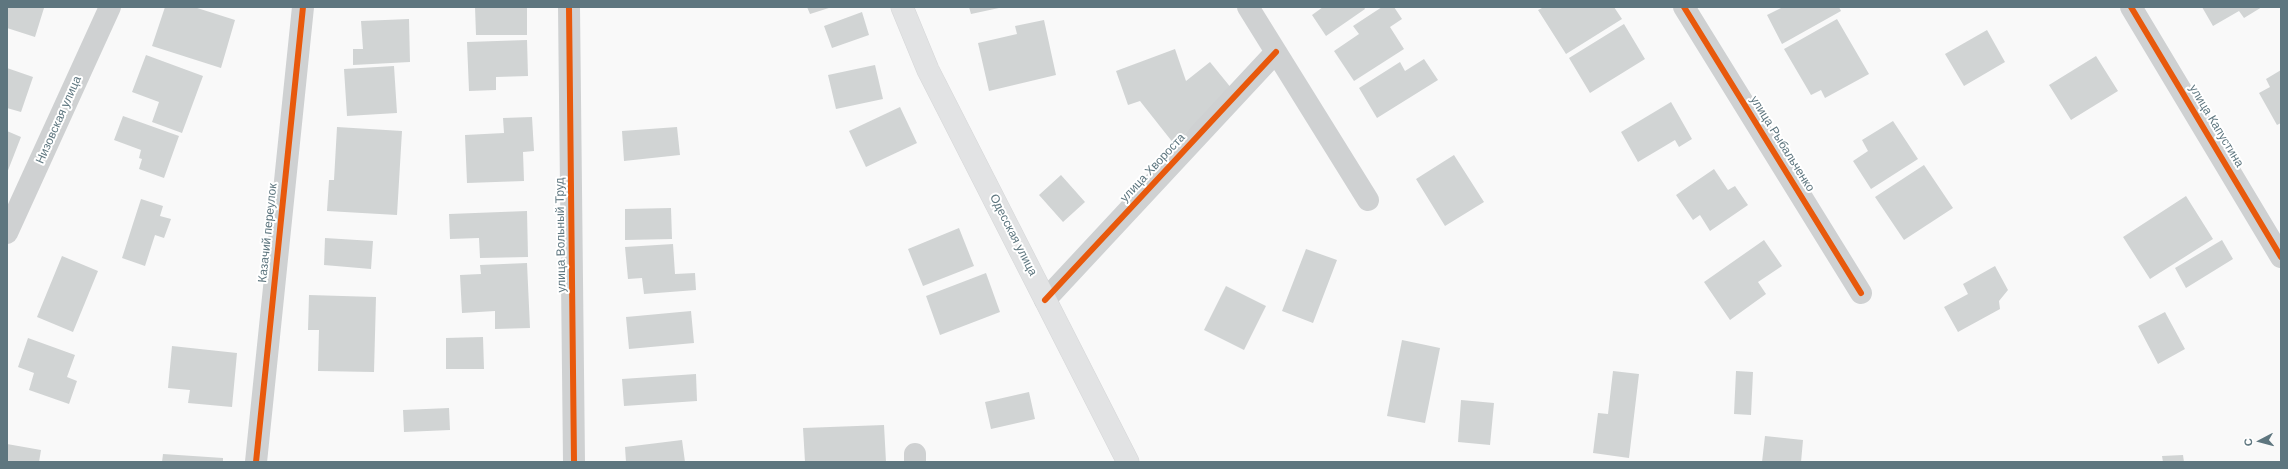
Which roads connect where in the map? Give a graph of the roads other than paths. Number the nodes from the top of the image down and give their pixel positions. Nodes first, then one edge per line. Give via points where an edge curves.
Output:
1 (110, 7) edge
2 (303, 7) edge
3 (570, 7) edge
4 (902, 7) edge
5 (1248, 7) edge
6 (1684, 7) edge
7 (2131, 7) edge
8 (1276, 52) junction
9 (1368, 200) dead end
10 (7, 233) edge
11 (2281, 257) edge
12 (1861, 293) dead end
13 (1045, 300) junction
14 (256, 462) edge
15 (574, 462) edge
16 (1128, 462) edge

1 - 10 street, Низовская улица
2 - 14 street, Казачий переулок
3 - 15 street, улица Вольный Труд
4 - 13 main road, Одесская улица via 928,70
5 - 8 street
6 - 12 street, улица Рыбальченко
7 - 11 street, улица Капустина
8 - 9 street
8 - 13 street, улица Хвороста
13 - 16 main road, Одесская улица

